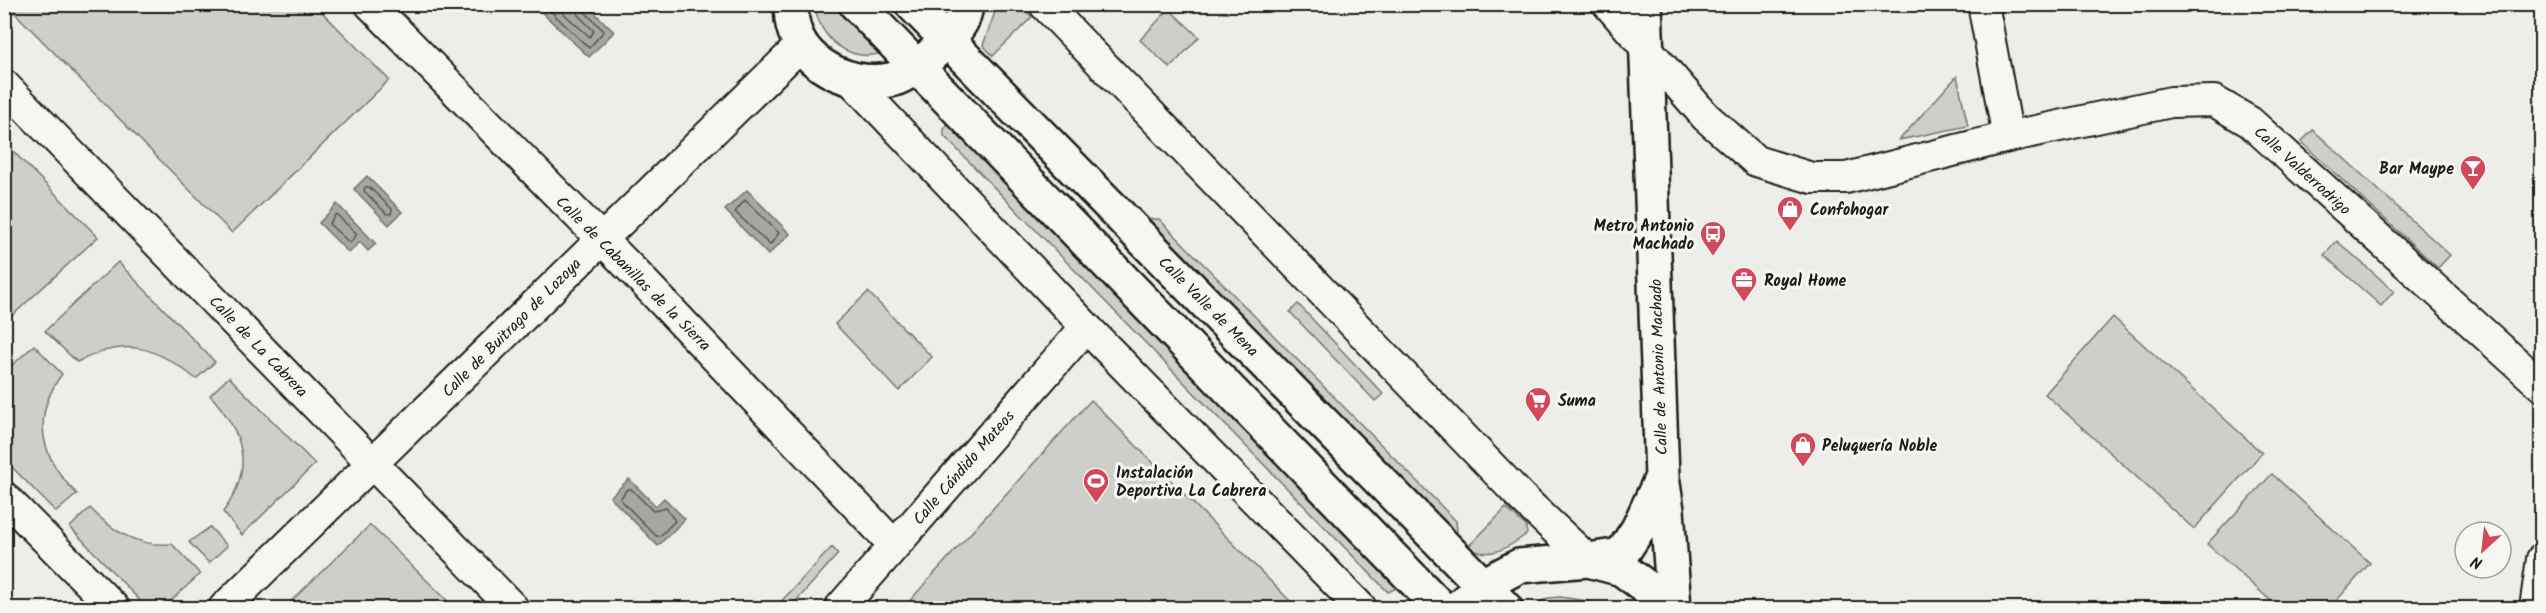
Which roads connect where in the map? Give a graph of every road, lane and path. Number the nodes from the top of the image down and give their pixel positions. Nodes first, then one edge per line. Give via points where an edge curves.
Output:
1 (370, 4) edge
2 (856, 4) edge
3 (912, 4) edge
4 (967, 4) edge
5 (1044, 4) edge
6 (1608, 4) edge
7 (1645, 4) edge
8 (1983, 4) edge
9 (790, 18) edge
10 (945, 40) junction
11 (1648, 48) junction
12 (918, 66) junction
13 (852, 81) junction
14 (4, 85) edge
15 (2008, 137) junction
16 (601, 238) junction
17 (1086, 327) junction
18 (2541, 386) edge
19 (372, 463) junction
20 (1662, 477) junction
21 (4, 497) edge
22 (894, 545) junction
23 (1588, 560) junction
24 (2541, 560) edge
25 (1483, 585) junction
26 (1674, 608) edge
27 (114, 609) edge
28 (224, 609) edge
29 (513, 609) edge
30 (840, 609) edge
31 (1360, 609) edge
32 (1441, 609) edge
33 (1458, 609) edge
34 (1505, 609) edge
35 (2535, 609) edge

1 - 16 street, Calle de Cabanillas de la Sierra
2 - 12 main road
3 - 10 main road, Calle Valle de Mena
4 - 10 main road via 961,22
5 - 23 street via 1512,487
6 - 11 street, Calle Valderrodrigo
7 - 11 main road, Calle de Antonio Machado
8 - 15 street
9 - 13 main road via 815,61
9 - 16 street, Calle de Buitrago de Lozoya
10 - 12 main road
10 - 25 main road, Calle Valle de Mena
11 - 15 street, Calle Valderrodrigo via 1706,117 1756,161 1812,178 1846,178
11 - 20 main road, Calle de Antonio Machado
12 - 13 main road via 891,80
12 - 32 main road
13 - 17 street
14 - 19 street, Calle de La Cabrera
15 - 18 street, Calle Valderrodrigo via 2171,102 2214,101 2250,122
16 - 19 street, Calle de Buitrago de Lozoya
16 - 22 street, Calle de Cabanillas de la Sierra
17 - 22 street, Calle Cándido Mateos
17 - 31 street
19 - 28 street, Calle de Buitrago de Lozoya
19 - 29 street, Calle de La Cabrera
20 - 23 main road, Calle de Antonio Machado via 1621,555
20 - 26 main road, Calle de Antonio Machado
21 - 27 street
22 - 30 street, Calle Cándido Mateos
23 - 25 main road via 1519,566
23 - 26 main road via 1622,569
24 - 35 street
25 - 33 main road
25 - 34 main road, Calle Valle de Mena

